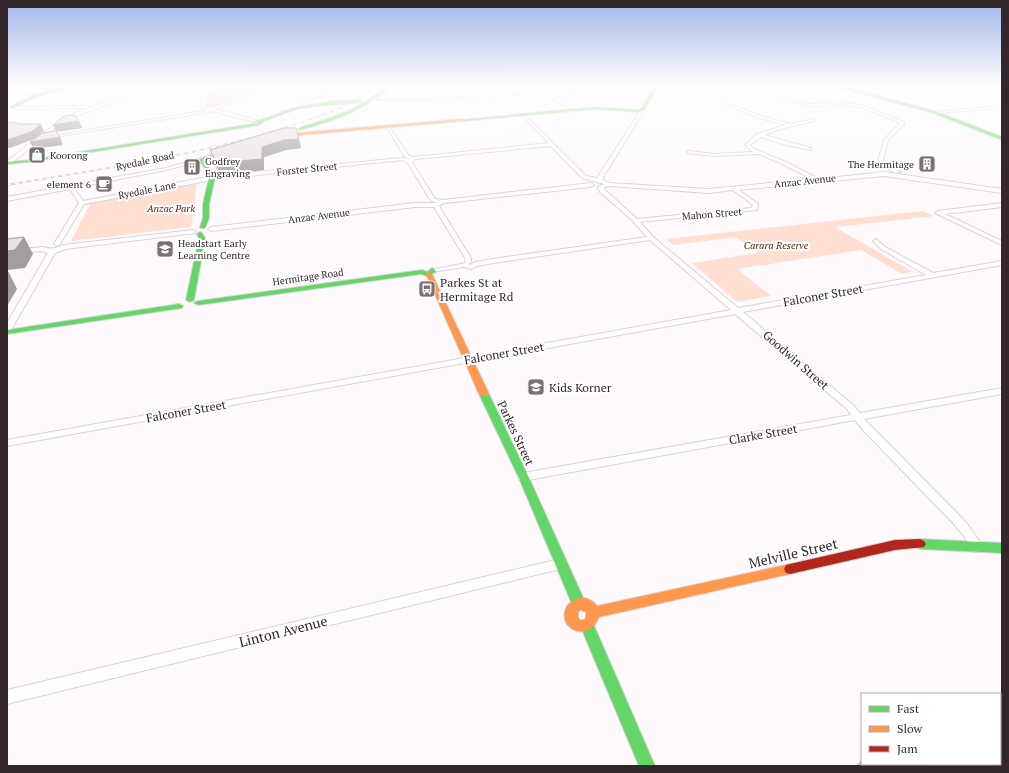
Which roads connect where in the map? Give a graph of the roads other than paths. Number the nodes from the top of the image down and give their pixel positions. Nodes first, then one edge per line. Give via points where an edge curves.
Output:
1 (61, 121) edge
2 (151, 121) edge
3 (253, 121) edge
4 (322, 121) edge
5 (449, 121) edge
6 (530, 121) edge
7 (636, 121) edge
8 (774, 121) edge
9 (809, 121) edge
10 (899, 121) edge
11 (957, 121) edge
12 (256, 122) joint
13 (388, 126) junction
14 (792, 126) junction
15 (759, 135) junction
16 (38, 138) junction
17 (1001, 138) edge
18 (553, 144) junction
19 (809, 148) dead end
20 (233, 149) edge
21 (689, 152) dead end
22 (759, 153) junction
23 (408, 159) junction
24 (199, 160) junction
25 (8, 163) edge
26 (879, 165) junction
27 (581, 172) junction
28 (877, 174) junction
29 (907, 177) junction
30 (212, 178) junction
31 (817, 180) junction
32 (599, 182) junction
33 (71, 187) junction
34 (733, 188) junction
35 (1002, 191) edge
36 (7, 199) edge
37 (82, 202) junction
38 (434, 203) junction
39 (1002, 205) edge
40 (636, 221) junction
41 (202, 231) junction
42 (651, 238) junction
43 (876, 241) dead end
44 (1002, 243) edge
45 (57, 244) junction
46 (64, 247) junction
47 (44, 249) junction
48 (7, 252) edge
49 (52, 252) junction
50 (1002, 263) edge
51 (469, 264) junction
52 (428, 272) junction
53 (933, 276) junction
54 (194, 302) junction
55 (738, 311) junction
56 (7, 331) edge
57 (469, 359) junction
58 (1002, 391) edge
59 (857, 417) junction
60 (7, 443) edge
61 (523, 477) junction
62 (976, 548) junction
63 (1002, 548) edge
64 (560, 564) junction
65 (579, 604) junction
66 (593, 613) junction
67 (587, 625) junction
68 (7, 697) edge
69 (647, 766) edge

1 - 16 street
2 - 16 street
3 - 12 street
4 - 13 street via 288,133
5 - 13 street
6 - 18 street, Goodwin Street
7 - 32 street
8 - 14 street
9 - 14 street
10 - 26 street via 903,123 886,140
11 - 17 street
12 - 25 street
13 - 23 street
14 - 15 street
15 - 19 street
15 - 22 street via 747,145
16 - 25 street
18 - 23 street, Forster Street
18 - 27 street, Goodwin Street
20 - 24 street, Ryedale Road
21 - 22 street via 714,155
22 - 31 street
23 - 30 street, Forster Street
23 - 38 street
24 - 30 street via 205,164
24 - 33 street, Ryedale Road
26 - 28 street
26 - 29 street
27 - 32 street
27 - 32 street, Goodwin Street via 584,177
28 - 29 street, Anzac Avenue
28 - 31 street, Anzac Avenue
29 - 35 street, Anzac Avenue
30 - 37 street, Ryedale Lane
30 - 41 street
31 - 34 street, Anzac Avenue
32 - 34 street, Anzac Avenue via 701,191
32 - 38 street, Anzac Avenue
32 - 40 street, Goodwin Street via 602,191
33 - 36 street, Ryedale Road
33 - 37 street
34 - 40 street, Mahon Street via 756,204 756,208
37 - 45 street
38 - 41 street, Anzac Avenue
38 - 51 street via 468,258
39 - 44 street via 938,213
40 - 42 street, Goodwin Street
41 - 46 street, Anzac Avenue
41 - 54 street
42 - 51 street, Hermitage Road
42 - 55 street, Goodwin Street
43 - 53 street via 883,248
45 - 46 street via 63,244
45 - 47 street
46 - 49 street
47 - 48 street
47 - 49 street
49 - 56 street
50 - 53 street, Falconer Street
51 - 52 street, Hermitage Road
52 - 54 street, Hermitage Road
52 - 57 street, Parkes Street
53 - 55 street, Falconer Street
54 - 56 street, Hermitage Road via 189,308 183,309 179,306
55 - 57 street, Falconer Street
55 - 59 street, Goodwin Street via 841,399
57 - 60 street, Falconer Street
57 - 61 street, Parkes Street
58 - 59 street, Clarke Street
59 - 61 street, Clarke Street
59 - 62 street, Goodwin Street via 968,532
61 - 64 street, Parkes Street
62 - 63 street, Melville Street
62 - 66 street, Melville Street via 932,544 895,545
64 - 65 street, Parkes Street
64 - 68 street, Linton Avenue
65 - 66 street via 586,605
65 - 67 street via 572,608 571,617 579,625
66 - 67 street via 592,621
67 - 69 street

